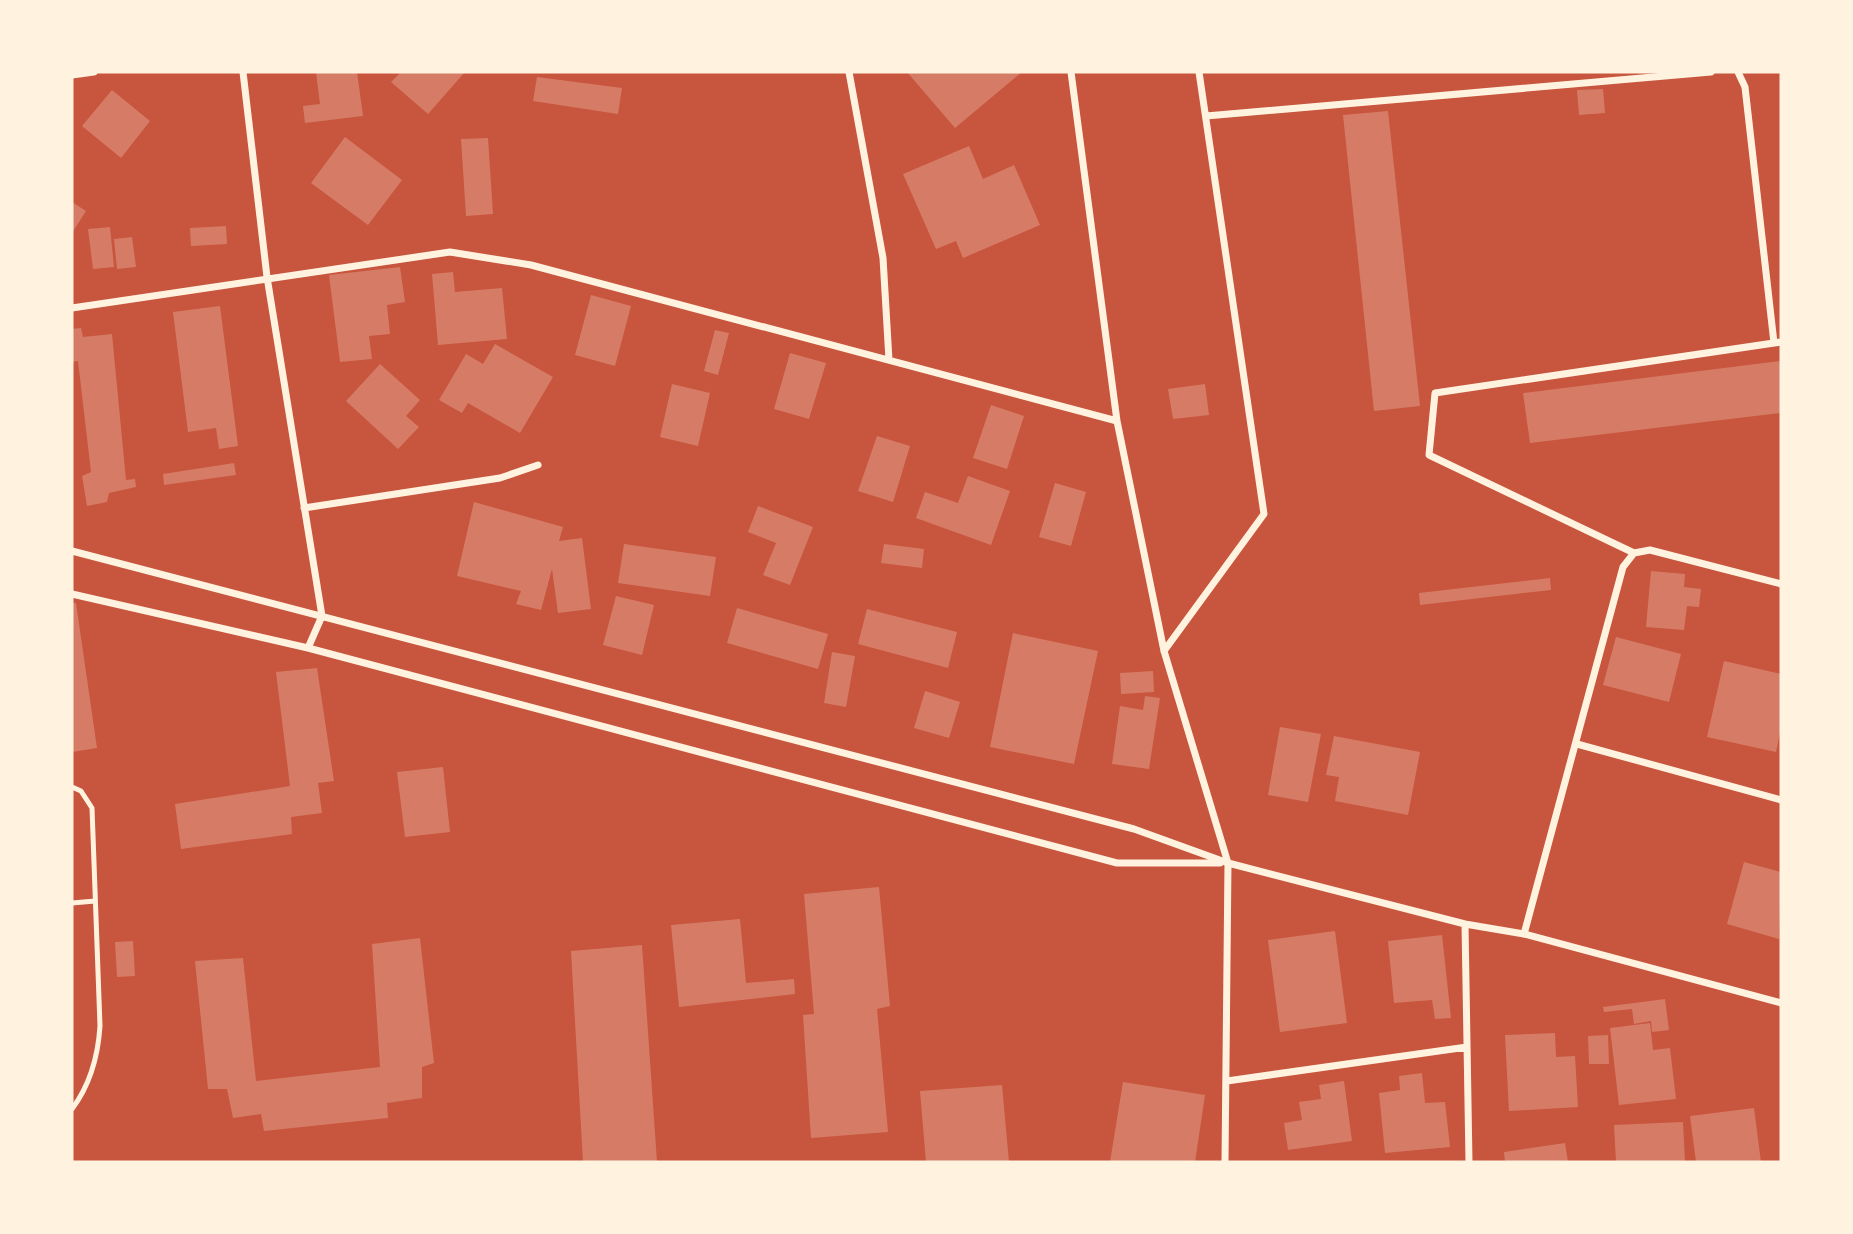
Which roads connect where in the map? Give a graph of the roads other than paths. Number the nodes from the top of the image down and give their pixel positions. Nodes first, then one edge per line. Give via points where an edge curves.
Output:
1 (94, 72) edge
2 (243, 72) edge
3 (849, 72) edge
4 (1071, 72) edge
5 (1199, 72) edge
6 (1711, 72) edge
7 (1738, 72) edge
8 (72, 75) edge
9 (1206, 116) junction
10 (267, 277) junction
11 (72, 308) edge
12 (1778, 343) edge
13 (889, 360) junction
14 (1118, 421) junction
15 (538, 465) dead end
16 (304, 508) junction
17 (72, 551) edge
18 (1634, 553) junction
19 (1781, 584) edge
20 (72, 594) edge
21 (323, 616) junction
22 (308, 648) junction
23 (1164, 651) junction
24 (1577, 744) junction
25 (72, 787) edge
26 (1781, 800) edge
27 (1228, 863) junction
28 (95, 901) junction
29 (72, 903) edge
30 (1465, 925) junction
31 (1524, 934) junction
32 (1781, 1003) edge
33 (1467, 1046) junction
34 (1227, 1081) junction
35 (72, 1109) edge
36 (1225, 1162) edge
37 (1469, 1162) edge

1 - 8 street
2 - 10 street
3 - 13 street via 883,258
4 - 14 street
5 - 9 street
6 - 9 street
7 - 12 street via 1745,87
9 - 23 street via 1264,513
10 - 11 street
10 - 13 street via 450,252 531,265
10 - 16 street
12 - 18 street via 1435,393 1429,455
13 - 14 street
14 - 23 street
15 - 16 street via 499,478
16 - 21 street
17 - 21 street
18 - 19 street via 1650,550
18 - 24 street via 1620,575
20 - 22 street
21 - 22 street
21 - 27 street via 1134,828
22 - 27 street via 1117,863
23 - 27 street
24 - 26 street
24 - 31 street
25 - 28 lane via 92,808
27 - 30 street
27 - 34 street
28 - 29 lane
28 - 35 lane via 99,1042 89,1080
30 - 31 street
30 - 33 street
31 - 32 street
33 - 34 street
33 - 37 street
34 - 36 street

